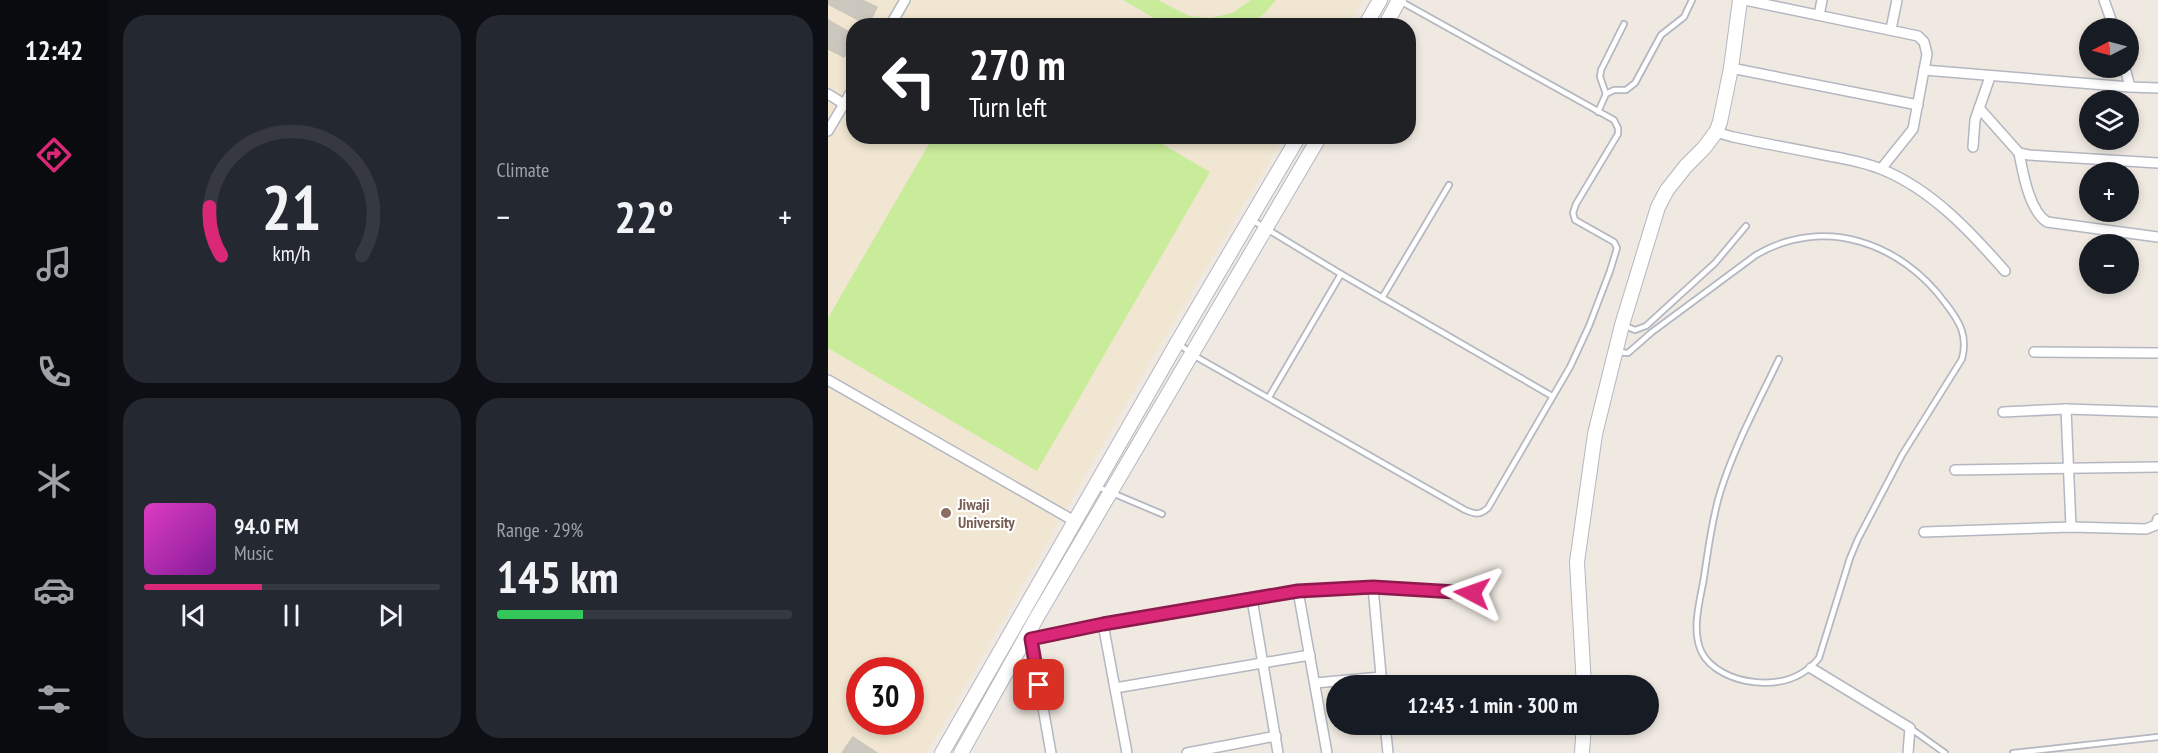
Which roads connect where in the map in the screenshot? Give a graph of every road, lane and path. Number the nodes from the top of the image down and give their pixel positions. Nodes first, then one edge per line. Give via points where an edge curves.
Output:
1 (905, 0) edge
2 (1380, 0) edge
3 (1399, 0) edge
4 (1692, 0) edge
5 (1740, 0) edge
6 (1745, 0) edge
7 (1822, 0) edge
8 (1897, 0) edge
9 (2104, 0) edge
10 (1819, 15) junction
11 (895, 18) edge
12 (1370, 18) edge
13 (1389, 18) edge
14 (2110, 18) edge
15 (1624, 24) dead end
16 (1891, 29) junction
17 (1731, 68) junction
18 (1924, 70) junction
19 (1990, 77) junction
20 (2128, 78) edge
21 (2130, 87) junction
22 (2158, 88) edge
23 (828, 94) edge
24 (1606, 94) junction
25 (846, 101) edge
26 (844, 104) junction
27 (1918, 105) junction
28 (1979, 108) junction
29 (1598, 112) junction
30 (828, 131) edge
31 (1716, 132) junction
32 (1294, 144) edge
33 (1315, 144) edge
34 (1973, 147) dead end
35 (2019, 153) junction
36 (2158, 163) edge
37 (1881, 169) junction
38 (1449, 185) dead end
39 (1250, 219) junction
40 (1746, 226) dead end
41 (1265, 229) junction
42 (2158, 237) edge
43 (2005, 270) dead end
44 (1341, 274) junction
45 (1382, 298) junction
46 (1622, 325) junction
47 (1177, 343) junction
48 (1616, 351) junction
49 (2034, 352) dead end
50 (2158, 353) edge
51 (1193, 355) junction
52 (1779, 359) dead end
53 (828, 380) edge
54 (1552, 396) junction
55 (1269, 397) junction
56 (2066, 409) junction
57 (2003, 412) dead end
58 (2158, 412) edge
59 (2158, 467) edge
60 (2068, 468) junction
61 (1955, 470) dead end
62 (1096, 486) junction
63 (1110, 493) junction
64 (1162, 514) dead end
65 (2158, 519) edge
66 (1076, 522) junction
67 (2071, 527) junction
68 (1924, 531) dead end
69 (1373, 587) junction
70 (1298, 591) junction
71 (1472, 593) dead end
72 (1252, 599) junction
73 (1103, 624) junction
74 (1027, 640) junction
75 (1310, 655) junction
76 (1263, 663) junction
77 (1811, 668) junction
78 (1380, 675) edge
79 (1583, 675) edge
80 (1315, 683) junction
81 (1326, 683) edge
82 (1115, 688) junction
83 (1910, 729) junction
84 (1276, 735) junction
85 (1386, 735) edge
86 (1583, 735) edge
87 (2158, 737) edge
88 (942, 753) edge
89 (961, 753) edge
90 (1051, 753) edge
91 (1127, 753) edge
92 (1187, 753) edge
93 (1278, 753) edge
94 (1327, 753) edge
95 (1388, 753) edge
96 (1582, 753) edge
97 (1908, 753) edge
98 (1945, 753) edge
99 (2013, 753) edge

1 - 11 street
2 - 12 main road
3 - 13 main road
3 - 29 lane
4 - 24 lane via 1684,17 1661,35 1635,83 1626,90
5 - 17 main road
6 - 10 street
7 - 10 street
8 - 16 street
9 - 14 street
10 - 16 street
15 - 24 lane via 1601,70
16 - 18 street via 1918,36 1924,42
17 - 27 street
17 - 31 main road
18 - 19 street
18 - 27 street
19 - 21 street
19 - 28 street
20 - 21 street
21 - 22 street
23 - 26 street
24 - 29 lane
25 - 26 street
26 - 30 street
27 - 37 street via 1913,129
28 - 34 street
28 - 35 street
29 - 54 lane via 1614,120 1618,134 1573,213 1575,220 1614,242 1617,248 1589,326
31 - 37 street
31 - 46 main road via 1667,190 1658,207
32 - 39 main road
33 - 41 main road
35 - 36 street
35 - 42 street via 2026,187 2042,219
37 - 43 street via 1941,206
38 - 45 lane
39 - 41 lane
39 - 47 main road
40 - 46 lane via 1714,263 1646,326 1635,330
41 - 44 lane
41 - 51 main road
44 - 45 lane
44 - 55 lane
45 - 54 lane
46 - 48 main road
47 - 51 lane
47 - 62 main road
48 - 77 lane via 1628,353 1769,247 1807,236 1860,241 1899,259 1934,287 1959,322 1965,338 1962,359 1902,455 1858,539 1819,658
48 - 79 main road via 1595,434 1577,562
49 - 50 street
51 - 55 lane
51 - 63 main road
52 - 77 lane via 1720,493 1697,630 1701,649 1715,669 1746,681 1782,682
53 - 66 street
54 - 55 lane via 1488,508 1475,515
56 - 57 street
56 - 58 street
56 - 60 street
59 - 60 street
60 - 61 street
60 - 67 street
62 - 63 lane
62 - 66 main road
63 - 64 lane
63 - 74 main road
65 - 67 street via 2156,525 2146,529
66 - 88 main road
67 - 68 street
69 - 70 street
69 - 71 street
69 - 78 street
70 - 72 street
70 - 75 street
72 - 73 street
72 - 76 street
73 - 74 street
73 - 82 street
74 - 89 main road
74 - 90 street
75 - 76 street
75 - 80 street
76 - 82 street
76 - 84 street
77 - 83 street
80 - 81 street
80 - 94 street
82 - 91 street
83 - 97 street
83 - 98 lane
84 - 92 street
84 - 93 street
85 - 95 street
86 - 96 main road
87 - 99 lane

